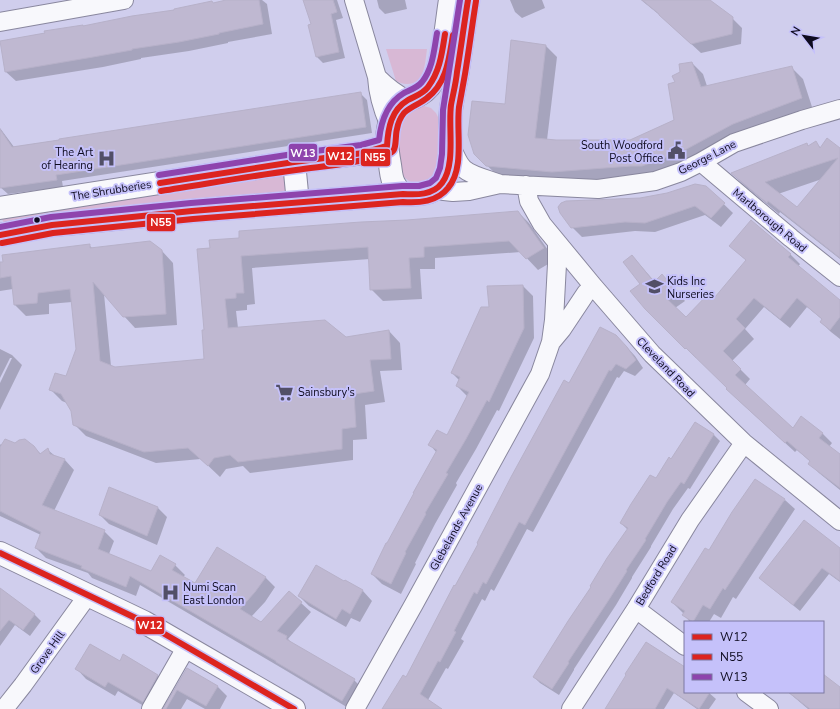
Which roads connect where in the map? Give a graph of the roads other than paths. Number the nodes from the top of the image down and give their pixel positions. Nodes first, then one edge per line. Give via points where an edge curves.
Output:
1 (124, 0) edge
2 (354, 0) edge
3 (450, 0) edge
4 (468, 0) edge
5 (0, 22) edge
6 (447, 73) junction
7 (377, 77) junction
8 (412, 98) junction
9 (840, 109) edge
10 (450, 122) junction
11 (389, 124) junction
12 (387, 146) junction
13 (451, 147) junction
14 (294, 162) junction
15 (701, 162) junction
16 (500, 184) junction
17 (526, 185) junction
18 (435, 190) junction
19 (403, 194) junction
20 (298, 202) junction
21 (0, 208) edge
22 (0, 234) edge
23 (557, 242) junction
24 (840, 276) edge
25 (594, 287) junction
26 (552, 342) junction
27 (744, 443) junction
28 (840, 521) edge
29 (0, 553) edge
30 (88, 595) junction
31 (636, 609) junction
32 (684, 645) edge
33 (187, 646) junction
34 (747, 693) edge
35 (4, 709) edge
36 (151, 709) edge
37 (294, 709) edge
38 (355, 709) edge
39 (571, 709) edge
40 (769, 709) edge

1 - 5 street
2 - 7 street
3 - 6 main road via 443,47
4 - 6 main road
6 - 8 main road
6 - 10 main road via 452,103
7 - 8 street via 397,95
7 - 11 street via 382,106
8 - 10 main road via 429,98 437,102 445,109
8 - 11 main road via 400,105
9 - 15 street, George Lane via 734,143
10 - 13 main road
11 - 12 main road
12 - 14 main road, The Shrubberies via 363,153
12 - 19 main road via 394,185
13 - 16 street, George Lane via 464,169
13 - 18 main road via 447,173
14 - 20 main road
14 - 21 main road, The Shrubberies
15 - 17 street, George Lane via 655,181 632,185 598,189
15 - 24 street, Marlborough Road
16 - 17 street, George Lane
16 - 18 street, George Lane via 469,191
17 - 23 street, Cleveland Road via 529,201 542,224
18 - 19 main road via 428,193
19 - 20 main road
20 - 22 main road via 52,225
23 - 25 street, Cleveland Road
23 - 26 street, Glebelands Avenue
25 - 26 street, Glebelands Avenue via 586,293
25 - 27 street, Cleveland Road via 652,354
26 - 38 street, Glebelands Avenue via 540,374
27 - 28 street, Cleveland Road
27 - 31 street, Bedford Road via 690,520
29 - 30 main road
30 - 33 main road
30 - 35 street, Grove Hill
31 - 32 street
31 - 39 street, Bedford Road
33 - 36 street
33 - 37 main road
34 - 40 street

